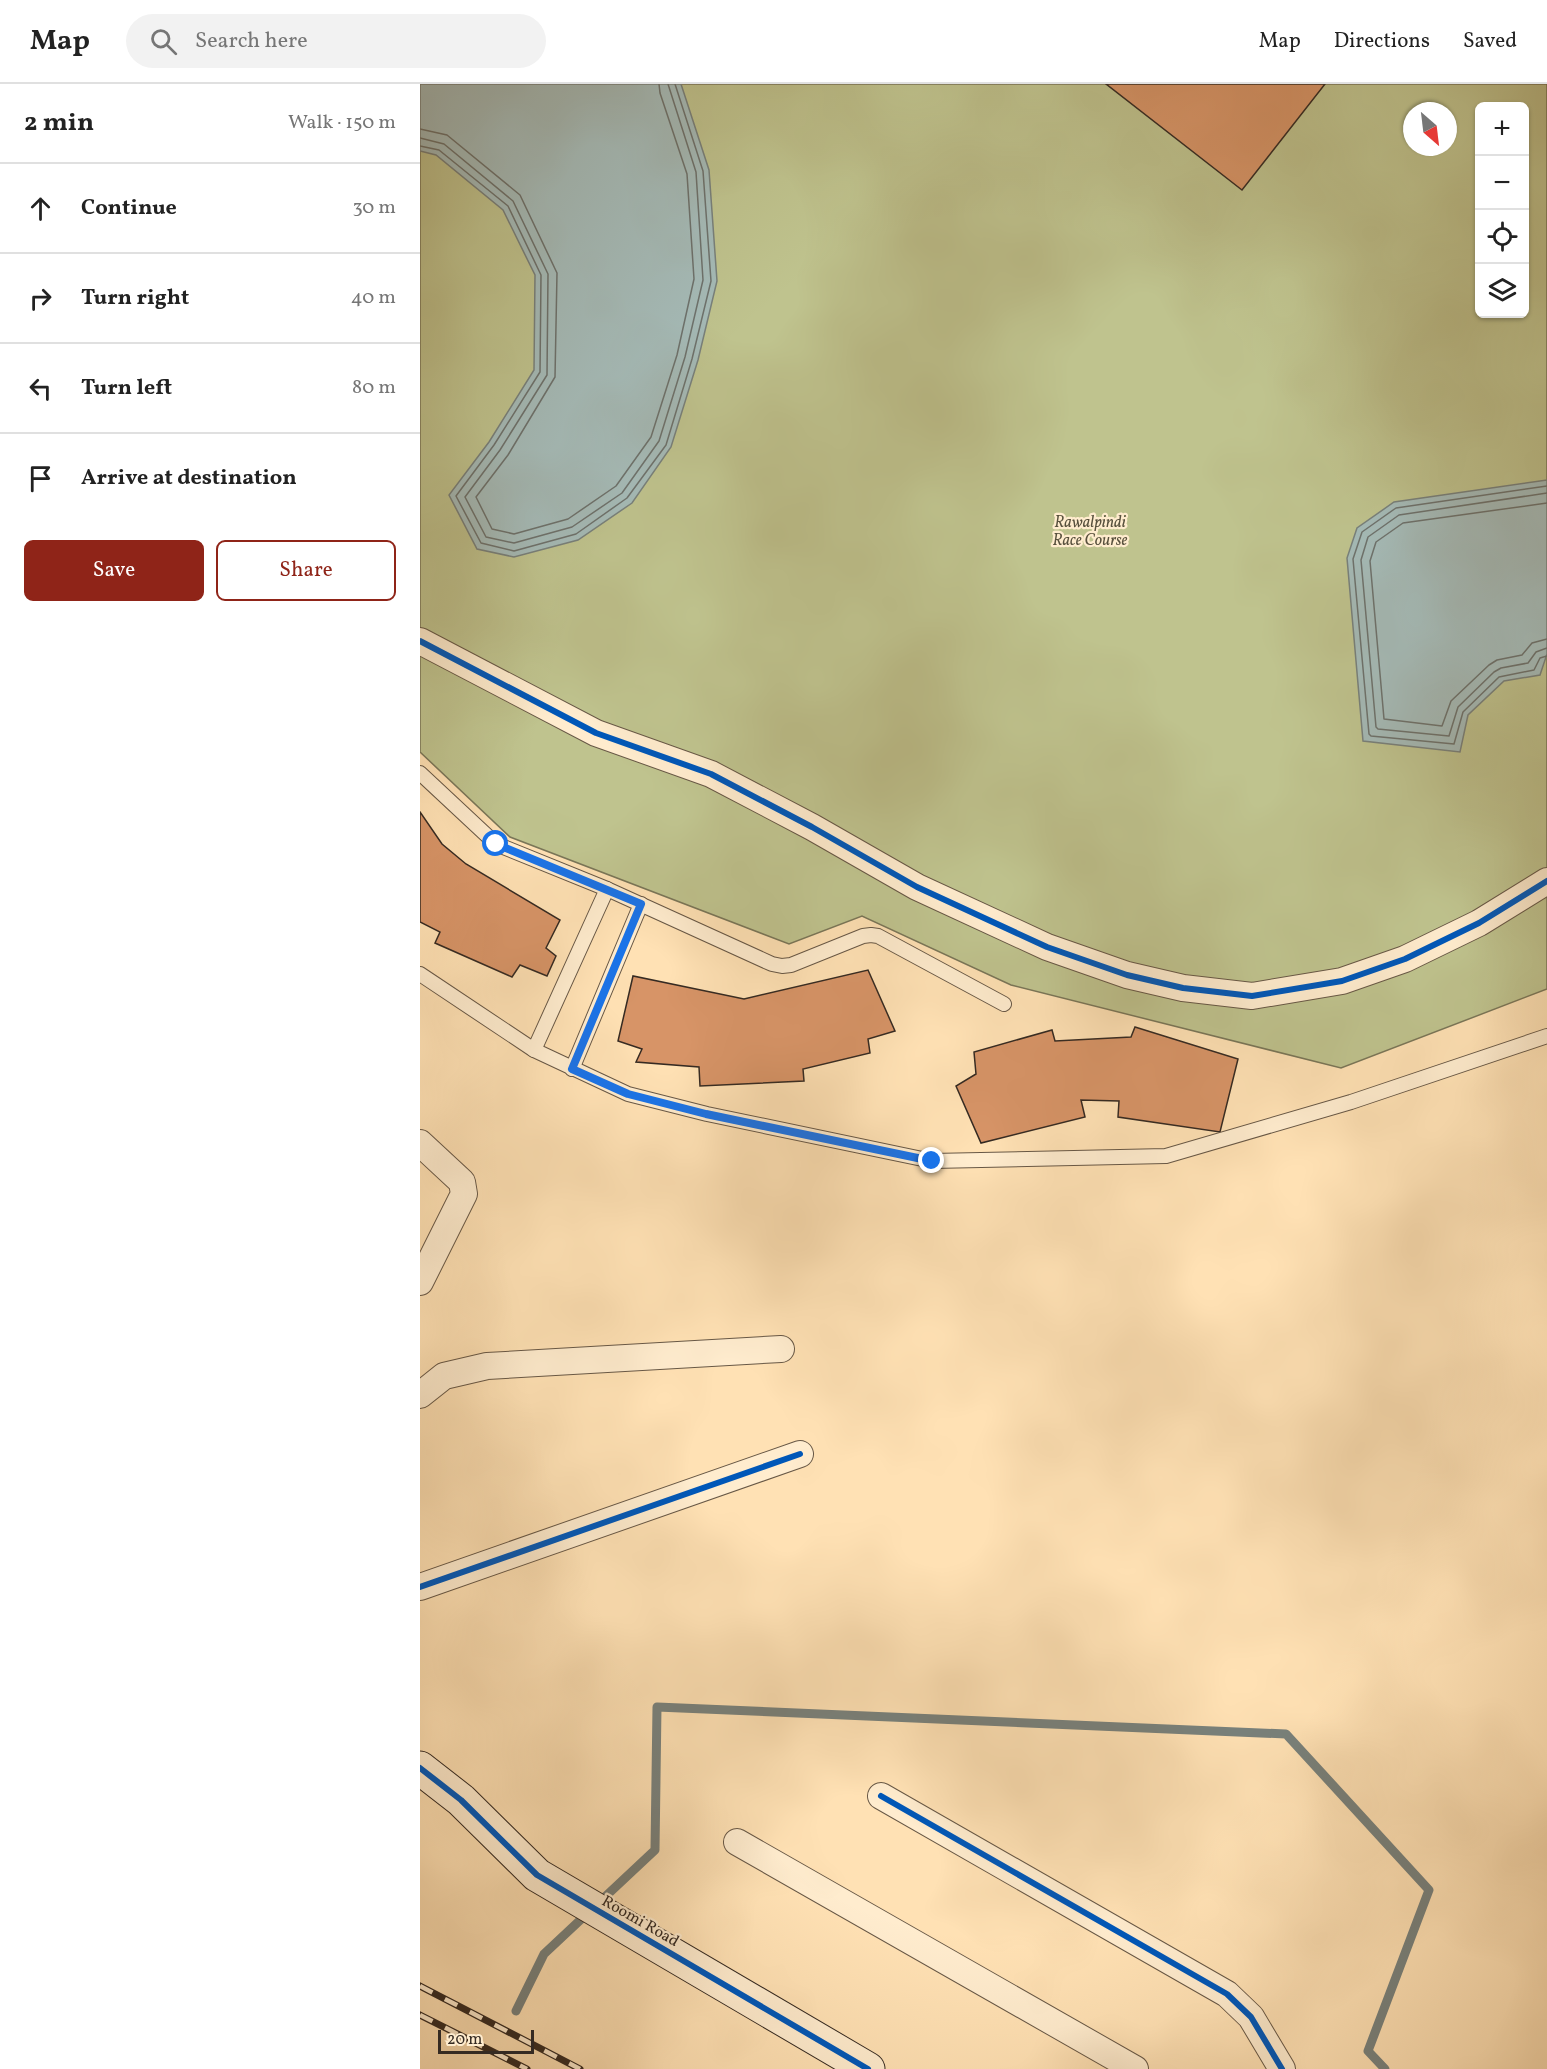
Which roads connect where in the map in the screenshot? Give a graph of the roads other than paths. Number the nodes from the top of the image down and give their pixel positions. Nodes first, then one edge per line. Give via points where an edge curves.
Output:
1 (420, 641) edge
2 (420, 773) edge
3 (1547, 881) edge
4 (607, 889) junction
5 (641, 904) junction
6 (420, 974) edge
7 (1004, 1004) dead end
8 (1547, 1036) edge
9 (534, 1050) junction
10 (572, 1069) junction
11 (420, 1143) edge
12 (420, 1282) edge
13 (781, 1348) dead end
14 (420, 1394) edge
15 (800, 1454) dead end
16 (420, 1587) edge
17 (420, 1768) edge
18 (881, 1796) dead end
19 (737, 1842) dead end
20 (868, 2069) edge
21 (1135, 2069) edge
22 (1282, 2069) edge

1 - 3 street via 596,733 711,774 917,887 1047,947 1127,975 1183,988 1252,996 1342,981 1405,959 1479,923
2 - 4 lane via 496,844
4 - 5 lane
4 - 9 lane
5 - 7 lane via 782,966 863,936 878,936
5 - 10 lane
6 - 9 lane
8 - 10 lane via 1351,1102 1166,1156 932,1161 706,1114 628,1094
9 - 10 lane
11 - 12 street via 462,1182 464,1194
13 - 14 street via 487,1366 444,1376
15 - 16 street
17 - 20 street, Roomi Road via 461,1800 537,1875
18 - 22 street via 1227,1994 1251,2017
19 - 21 street

